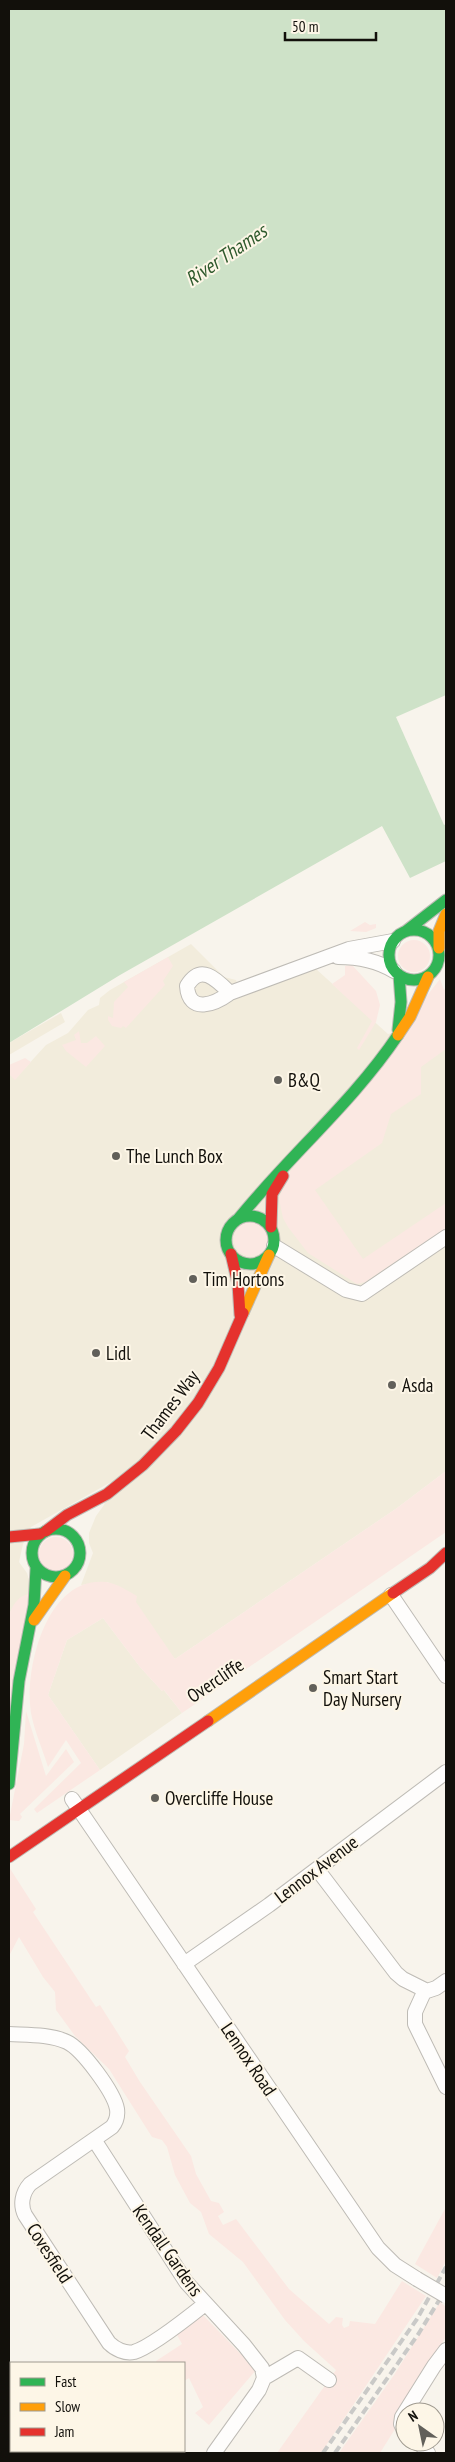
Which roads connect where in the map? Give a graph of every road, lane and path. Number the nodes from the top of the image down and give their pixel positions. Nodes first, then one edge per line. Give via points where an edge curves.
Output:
1 (446, 900) edge
2 (446, 914) edge
3 (406, 931) junction
4 (393, 941) junction
5 (439, 948) junction
6 (329, 958) junction
7 (396, 973) junction
8 (428, 977) junction
9 (230, 993) dead end
10 (396, 1037) junction
11 (298, 1154) junction
12 (239, 1218) junction
13 (271, 1227) junction
14 (446, 1237) edge
15 (272, 1250) junction
16 (231, 1254) junction
17 (240, 1320) junction
18 (107, 1494) junction
19 (91, 1514) dead end
20 (84, 1526) dead end
21 (43, 1533) junction
22 (9, 1537) edge
23 (79, 1544) junction
24 (12, 1550) edge
25 (445, 1554) edge
26 (34, 1564) junction
27 (65, 1576) junction
28 (391, 1595) junction
29 (334, 1620) junction
30 (31, 1623) junction
31 (446, 1676) edge
32 (242, 1683) dead end
33 (198, 1727) junction
34 (116, 1769) dead end
35 (446, 1772) edge
36 (9, 1784) edge
37 (93, 1785) dead end
38 (76, 1804) junction
39 (12, 1848) edge
40 (317, 1869) junction
41 (184, 1964) junction
42 (446, 1981) edge
43 (425, 1990) junction
44 (9, 2034) edge
45 (446, 2087) edge
46 (95, 2141) junction
47 (446, 2296) edge
48 (205, 2304) junction
49 (446, 2350) edge
50 (264, 2378) junction
51 (329, 2380) dead end
52 (411, 2402) edge
53 (214, 2453) edge

1 - 3 street
2 - 5 street via 439,931
3 - 4 street
3 - 5 street via 422,931 430,935
4 - 6 street via 349,949
4 - 7 street via 389,956
5 - 8 street via 438,964
6 - 7 street via 367,959
6 - 9 street
7 - 8 street via 412,981
7 - 10 street via 401,1002
8 - 10 street via 410,1017
10 - 11 street via 369,1074
11 - 12 street via 264,1186
11 - 13 street via 272,1194
12 - 13 street via 260,1217
12 - 16 street via 226,1234
13 - 15 street via 274,1234
14 - 15 street via 362,1294 346,1290
15 - 16 street via 264,1260 250,1264 242,1263
15 - 17 street, Thames Way
16 - 17 street, Thames Way via 241,1294
17 - 18 street, Thames Way via 219,1368 198,1403 156,1453
18 - 19 street, Thames Way
18 - 21 street, Thames Way via 67,1515
20 - 23 street
21 - 22 street
21 - 23 street via 64,1530
21 - 26 street via 33,1545
23 - 27 street via 77,1565
24 - 26 street
25 - 28 street, Overcliffe
25 - 29 street, Overcliffe via 397,1577
26 - 27 street via 49,1576
26 - 30 street via 37,1582
27 - 30 street
28 - 29 street, Overcliffe via 386,1591 345,1619
28 - 31 street
28 - 33 street, Overcliffe
29 - 32 street, Overcliffe
30 - 36 street via 21,1665 14,1761
33 - 34 street, Overcliffe via 188,1728 126,1770
33 - 38 street, Overcliffe
35 - 40 street, Lennox Avenue
37 - 38 street, Overcliffe
38 - 39 street, Overcliffe
38 - 41 street, Lennox Road
40 - 41 street, Lennox Avenue
40 - 43 street via 396,1973
41 - 47 street, Lennox Road, bridge via 378,2248 395,2265
42 - 43 street via 433,1990
43 - 45 street via 415,2012 415,2024
44 - 46 street, Covesfield via 62,2040 83,2055 112,2096 117,2110 114,2125
46 - 48 street, Kendall Gardens via 186,2282
46 - 48 street, Covesfield via 28,2186 23,2195 23,2209 109,2343 120,2351 135,2351
48 - 50 street, Kendall Gardens via 244,2345 262,2368
49 - 52 street
50 - 51 street via 299,2358
50 - 53 street

